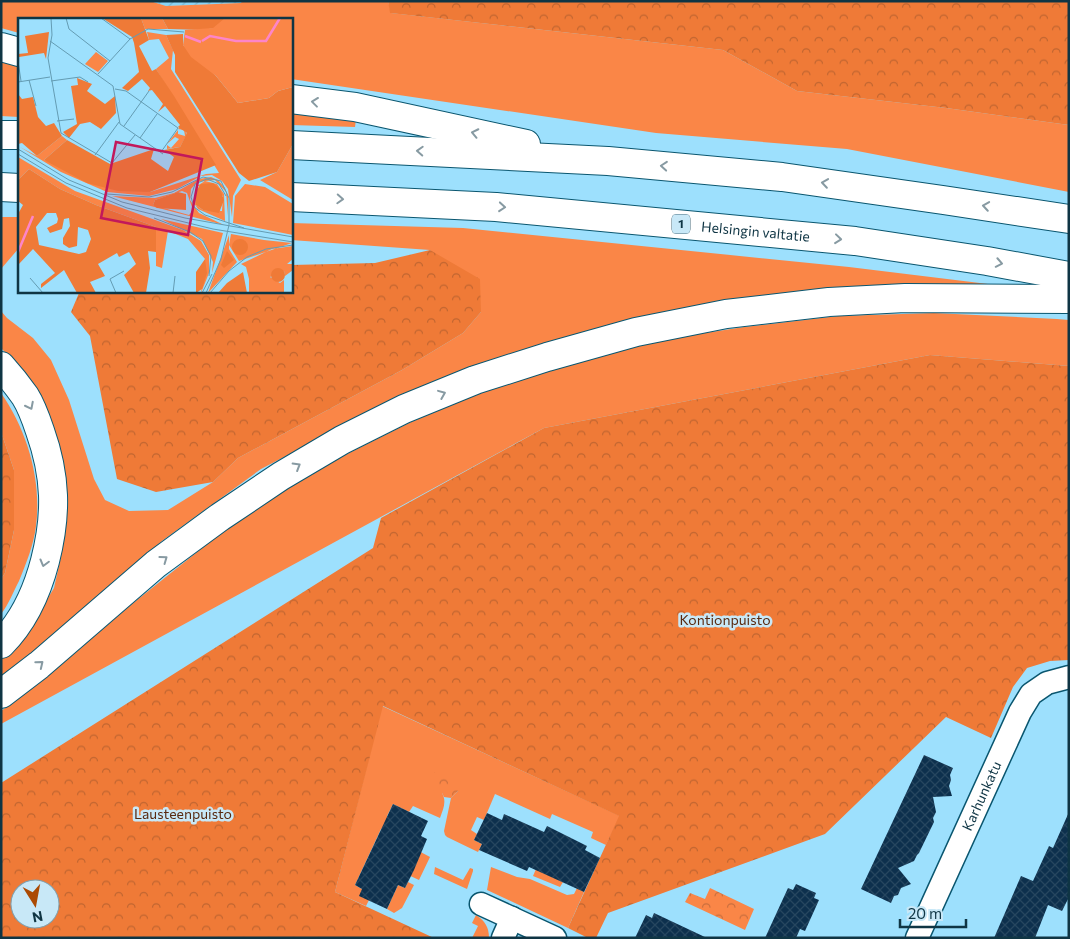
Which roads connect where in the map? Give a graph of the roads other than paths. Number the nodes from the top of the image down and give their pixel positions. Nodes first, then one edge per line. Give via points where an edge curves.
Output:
1 (1, 47) edge
2 (18, 52) edge
3 (292, 99) edge
4 (1, 135) edge
5 (18, 135) edge
6 (292, 145) edge
7 (608, 161) junction
8 (1, 187) edge
9 (18, 188) edge
10 (292, 197) edge
11 (1069, 219) edge
12 (1069, 276) edge
13 (1069, 299) edge
14 (1, 366) edge
15 (1, 644) edge
16 (1069, 677) edge
17 (1, 694) edge
18 (481, 904) dead end
19 (507, 928) edge
20 (555, 938) edge
21 (917, 938) edge

1 - 2 highway
7 -> 3 highway via 355,107
4 - 5 highway
7 -> 6 highway
11 -> 7 highway via 782,177
8 - 9 highway
10 -> 12 highway, Helsingin valtatie / 1 via 496,207 854,241
17 -> 13 highway via 156,564 281,476 404,409 475,380 636,332 726,314 830,302 905,298
14 -> 15 highway via 25,396 34,414 49,460 54,507 48,551 34,596
16 - 21 street, Karhunkatu via 1047,683 1031,694 1020,712
18 - 19 street
19 - 20 street

